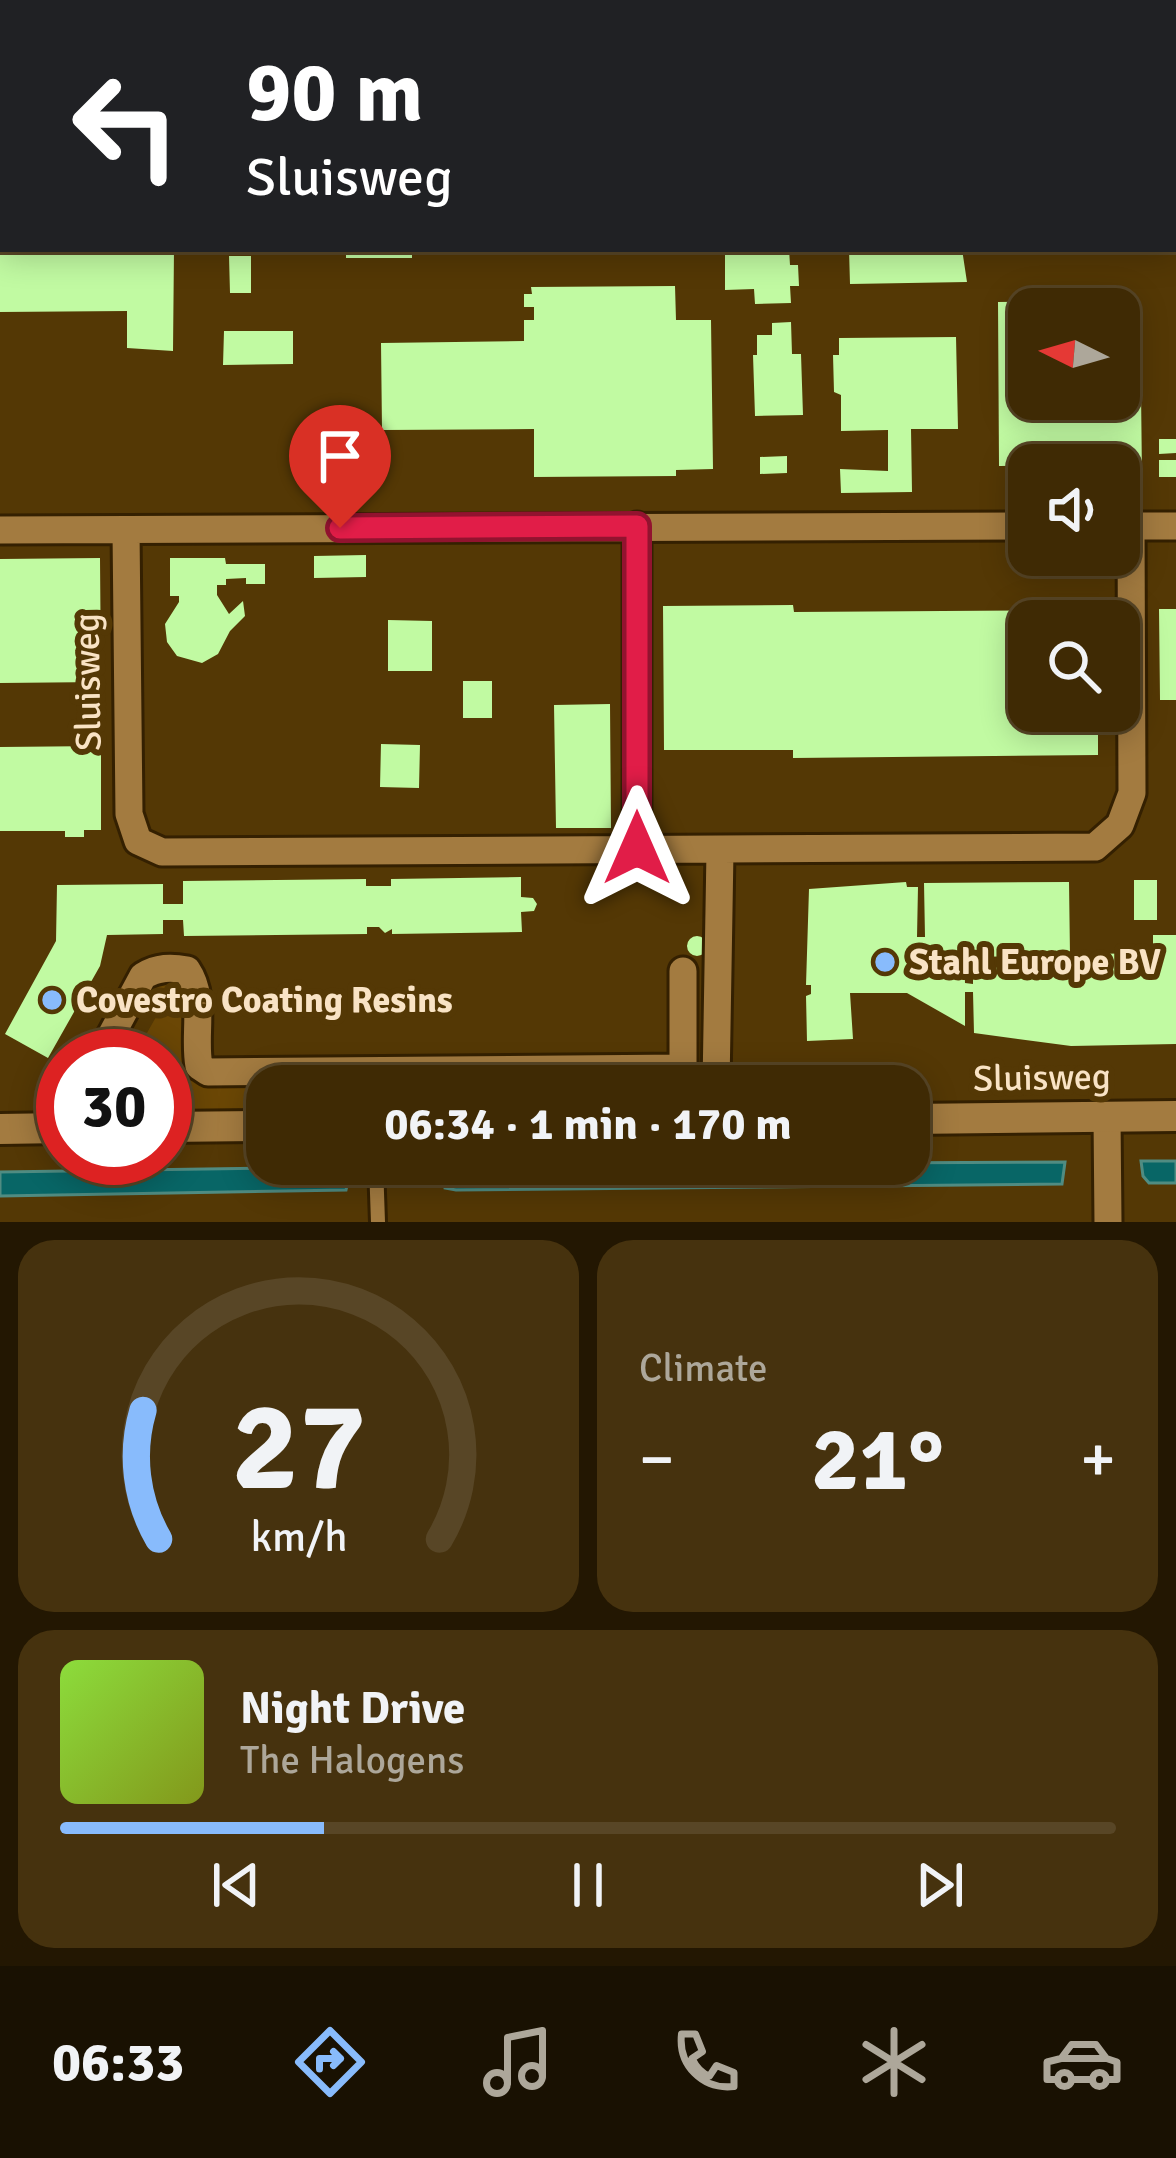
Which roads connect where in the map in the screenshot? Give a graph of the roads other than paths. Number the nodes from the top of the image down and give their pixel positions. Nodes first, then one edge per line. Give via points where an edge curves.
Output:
1 (637, 526) junction
2 (1008, 526) edge
3 (1140, 526) edge
4 (1176, 526) edge
5 (0, 530) edge
6 (126, 530) junction
7 (1126, 576) edge
8 (637, 848) junction
9 (719, 851) junction
10 (682, 971) dead end
11 (115, 1029) edge
12 (684, 1065) edge
13 (716, 1065) edge
14 (246, 1072) edge
15 (1176, 1116) edge
16 (1107, 1117) junction
17 (930, 1119) edge
18 (246, 1126) edge
19 (192, 1127) edge
20 (36, 1128) edge
21 (0, 1129) edge
22 (377, 1185) edge
23 (378, 1222) edge
24 (1108, 1222) edge

1 - 2 street
1 - 6 street
1 - 8 street
3 - 4 street
5 - 6 street
6 - 8 street, Sluisweg via 129,814 138,841 162,852
7 - 9 street, Sluisweg via 1132,793 1120,825 1095,847
8 - 9 street, Sluisweg
9 - 13 street
10 - 12 street
11 - 14 street via 143,976 187,970 196,988 199,1066
15 - 16 street, Sluisweg
16 - 17 street, Sluisweg
16 - 24 street
18 - 19 street
20 - 21 street
22 - 23 lane

